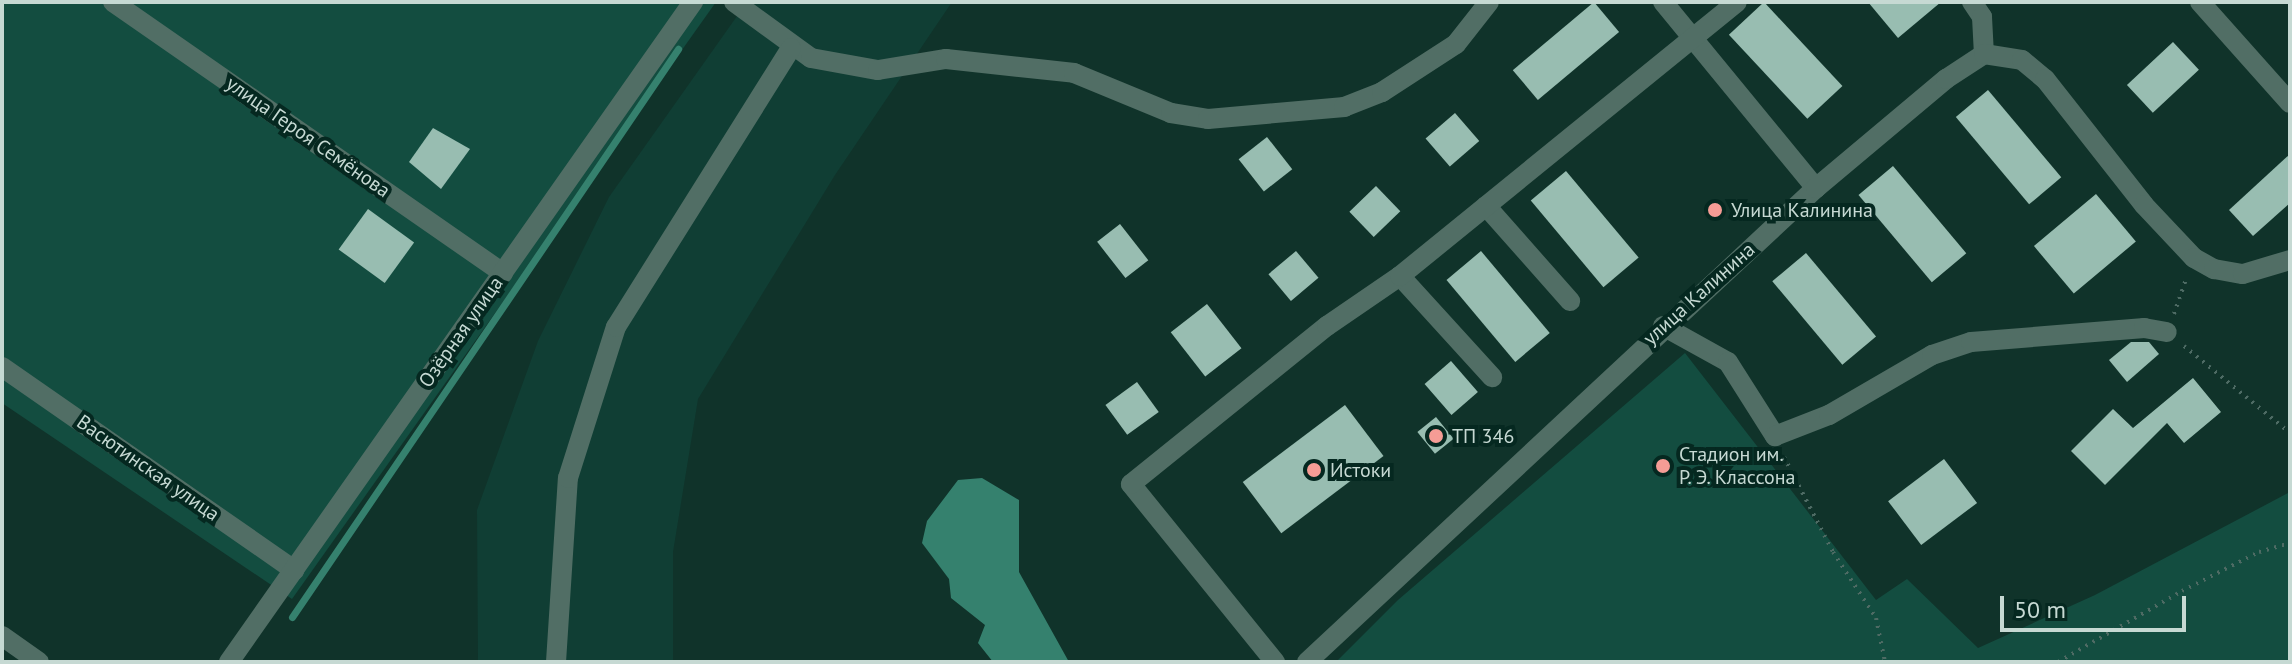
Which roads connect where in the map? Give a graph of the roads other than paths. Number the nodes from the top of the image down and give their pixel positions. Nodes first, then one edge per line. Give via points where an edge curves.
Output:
1 (113, 2) edge
2 (693, 2) edge
3 (734, 2) edge
4 (1489, 2) edge
5 (1663, 2) edge
6 (1737, 2) edge
7 (1972, 2) edge
8 (2200, 2) edge
9 (1692, 39) junction
10 (791, 48) junction
11 (1984, 54) junction
12 (2290, 103) edge
13 (1816, 188) junction
14 (1486, 206) junction
15 (2290, 260) edge
16 (503, 273) junction
17 (1400, 276) junction
18 (1570, 301) dead end
19 (1663, 326) junction
20 (2167, 332) road end
21 (2, 367) edge
22 (1492, 377) dead end
23 (294, 570) junction
24 (2, 636) edge
25 (39, 662) edge
26 (229, 662) edge
27 (556, 662) edge
28 (1275, 662) edge
29 (1307, 662) edge

1 - 16 street, улица Героя Семёнова
2 - 16 street, Озёрная улица
3 - 10 street
4 - 10 street via 1456,44 1382,92 1344,107 1208,119 1171,113 1074,73 946,59 878,70 811,58
5 - 9 street
6 - 9 street
7 - 11 street via 1982,17
8 - 12 street
9 - 13 street
9 - 14 street
10 - 27 street via 616,327 568,478
11 - 13 street, улица Калинина via 1946,79
11 - 15 street via 2022,60 2045,79 2144,205 2194,258 2214,269 2243,274
13 - 19 street, улица Калинина
14 - 17 street
14 - 18 street
16 - 23 street, Озёрная улица
17 - 22 street
17 - 28 street via 1327,326 1131,484
19 - 20 street via 1728,362 1775,436 1829,415 1932,355 1971,342 2144,328
19 - 29 street, улица Калинина
21 - 23 street, Васютинская улица
23 - 26 street, Озёрная улица
24 - 25 street

